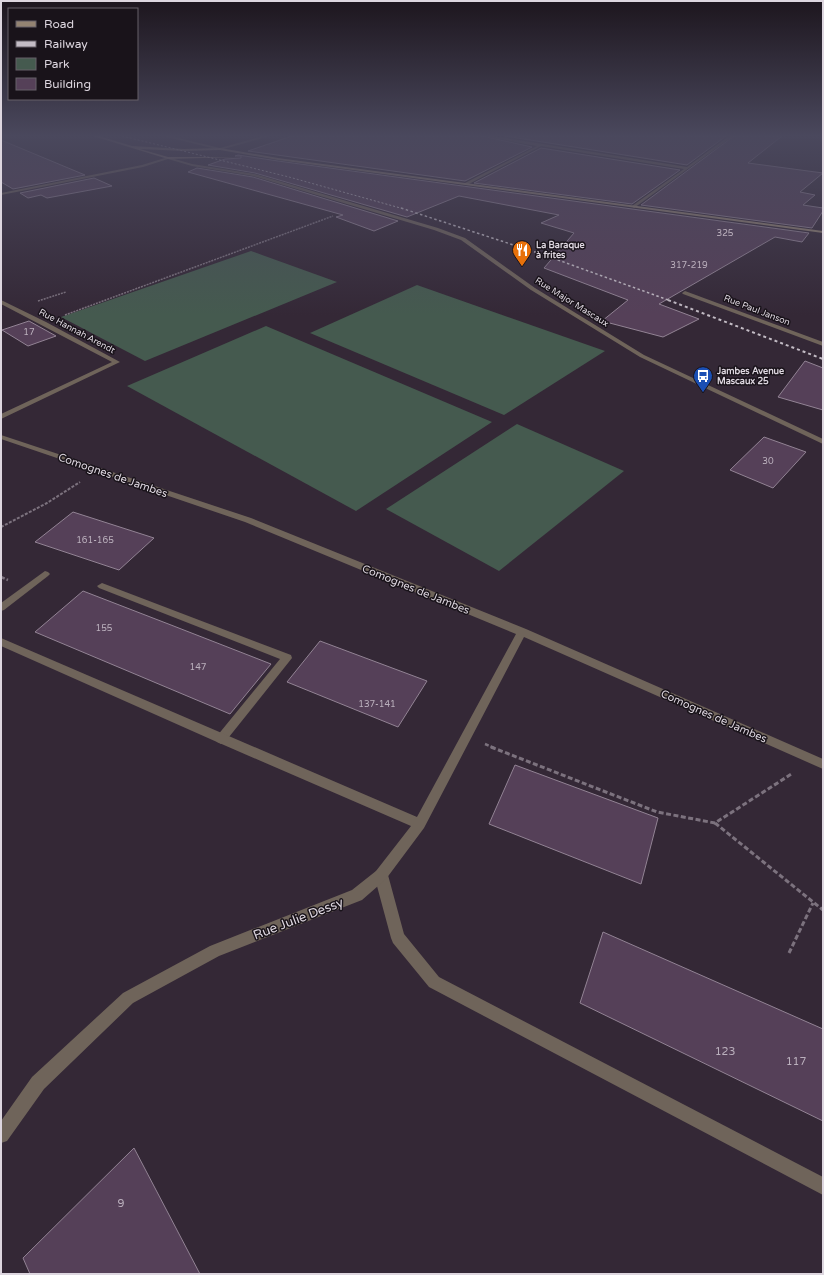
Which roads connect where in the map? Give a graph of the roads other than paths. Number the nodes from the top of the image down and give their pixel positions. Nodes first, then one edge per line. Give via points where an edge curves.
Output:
1 (322, 196) edge
2 (550, 196) edge
3 (649, 196) edge
4 (634, 207) junction
5 (823, 232) edge
6 (685, 293) dead end
7 (1, 302) edge
8 (823, 344) edge
9 (1, 417) edge
10 (1, 437) edge
11 (823, 442) edge
12 (45, 574) dead end
13 (102, 586) dead end
14 (1, 608) edge
15 (522, 632) junction
16 (1, 642) edge
17 (221, 739) junction
18 (823, 764) edge
19 (420, 824) junction
20 (381, 875) junction
21 (1, 1135) edge
22 (823, 1186) edge

1 - 11 street, Rue Major Mascaux via 463,239 533,289 642,356
2 - 4 main road
3 - 4 street
4 - 5 main road
6 - 8 street, Rue Paul Janson
7 - 9 street, Rue Hannah Arendt via 44,322 116,362
10 - 15 street, Comognes de Jambes via 248,520
12 - 14 street
13 - 17 street via 287,658
15 - 18 street, Comognes de Jambes
15 - 19 street, Rue Julie Dessy
16 - 17 street
17 - 19 street
19 - 20 street, Rue Julie Dessy
20 - 21 street, Rue Julie Dessy via 357,894 216,951 128,998 38,1083
20 - 22 street via 398,938 434,982

